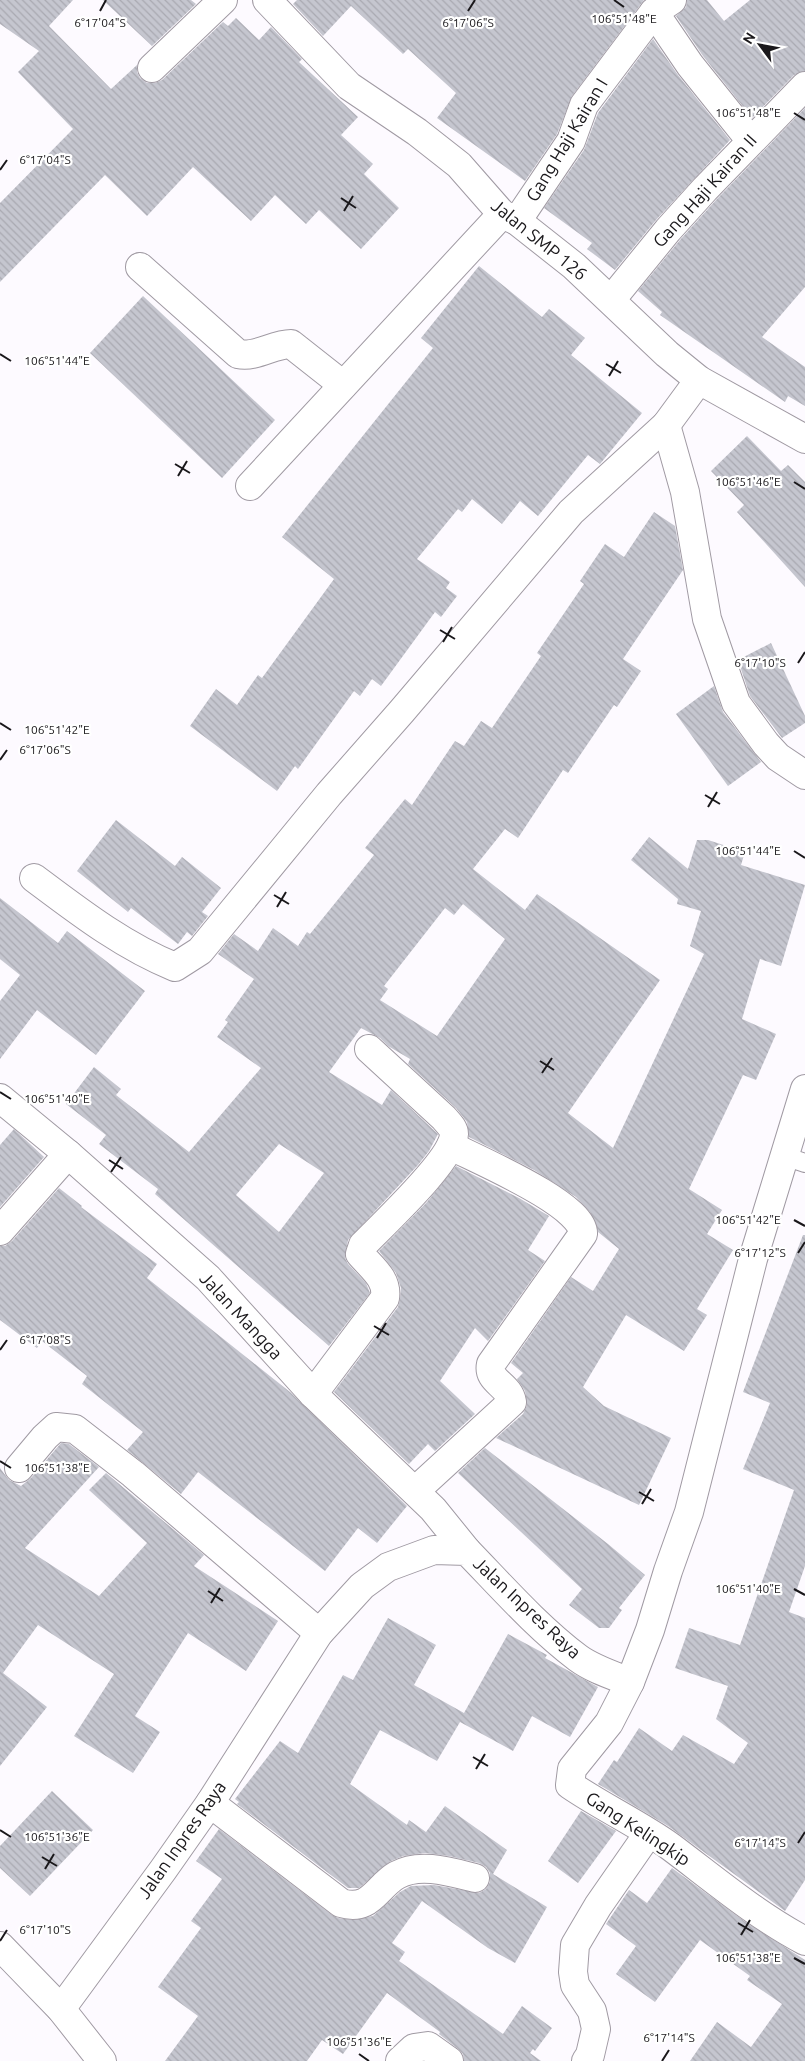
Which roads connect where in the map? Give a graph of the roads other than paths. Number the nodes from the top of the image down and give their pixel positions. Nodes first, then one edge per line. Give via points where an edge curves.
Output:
1 (222, 0) edge
2 (267, 0) edge
3 (663, 6) edge
4 (152, 68) dead end
5 (805, 86) edge
6 (751, 140) junction
7 (509, 218) junction
8 (140, 267) dead end
9 (611, 300) junction
10 (699, 380) junction
11 (342, 385) junction
12 (666, 425) junction
13 (805, 439) edge
14 (250, 486) dead end
15 (805, 775) edge
16 (34, 878) dead end
17 (369, 1049) dead end
18 (805, 1089) edge
19 (0, 1098) edge
20 (451, 1146) junction
21 (68, 1154) junction
22 (795, 1160) edge
23 (0, 1231) edge
24 (313, 1394) junction
25 (19, 1468) dead end
26 (415, 1491) junction
27 (466, 1551) junction
28 (319, 1633) junction
29 (630, 1682) junction
30 (210, 1802) junction
31 (648, 1834) junction
32 (474, 1878) dead end
33 (805, 1941) edge
34 (0, 1946) edge
35 (61, 2009) junction
36 (102, 2061) edge
37 (400, 2061) edge
38 (449, 2061) edge
39 (586, 2061) edge

1 - 4 street
2 - 7 street, Jalan SMP 126 via 349,86 417,132 459,166
3 - 6 street, Gang Haji Kairan I via 690,65
3 - 7 street, Gang Haji Kairan I via 584,105 571,141
5 - 6 street, Gang Haji Kairan II
6 - 9 street, Gang Haji Kairan II via 668,230
7 - 9 street, Jalan SMP 126 via 574,266
7 - 11 street, Gang Haji Kairan I
8 - 11 street via 238,354 247,356 281,344 291,344
9 - 10 street, Jalan SMP 126 via 652,341
10 - 12 street
10 - 13 street, Jalan SMP 126
11 - 14 street, Gang Haji Kairan I
12 - 15 street via 685,492 707,620 736,702 778,757
12 - 16 street via 571,512 328,794 200,951 175,967 151,958 88,918
17 - 20 street via 451,1126 454,1134
18 - 22 street
19 - 21 street, Jalan Mangga
20 - 24 street via 430,1175 363,1245 360,1254 384,1280 387,1288 385,1298
20 - 26 street via 537,1189 573,1214 582,1224 584,1234 491,1364 492,1377 508,1391 512,1402
21 - 23 street
21 - 24 street, Jalan Mangga via 208,1278
22 - 29 street via 753,1259 689,1512
24 - 26 street, Jalan Mangga
25 - 28 street via 56,1427 74,1429 133,1474
26 - 27 street, Jalan Mangga
27 - 28 street, Jalan Inpres Raya via 434,1550 388,1567 362,1586
27 - 29 street, Jalan Inpres Raya via 578,1658
28 - 30 street, Jalan Inpres Raya
29 - 31 street, Gang Kelingkip via 609,1723 572,1769 570,1785
30 - 32 street via 347,1905 370,1900 397,1875 412,1870 440,1869
30 - 35 street, Jalan Inpres Raya
31 - 33 street, Gang Kelingkip via 782,1929
31 - 39 street via 575,1945 575,1985 592,2011 596,2029
34 - 35 street
35 - 36 street
37 - 38 street via 414,2048 428,2046

